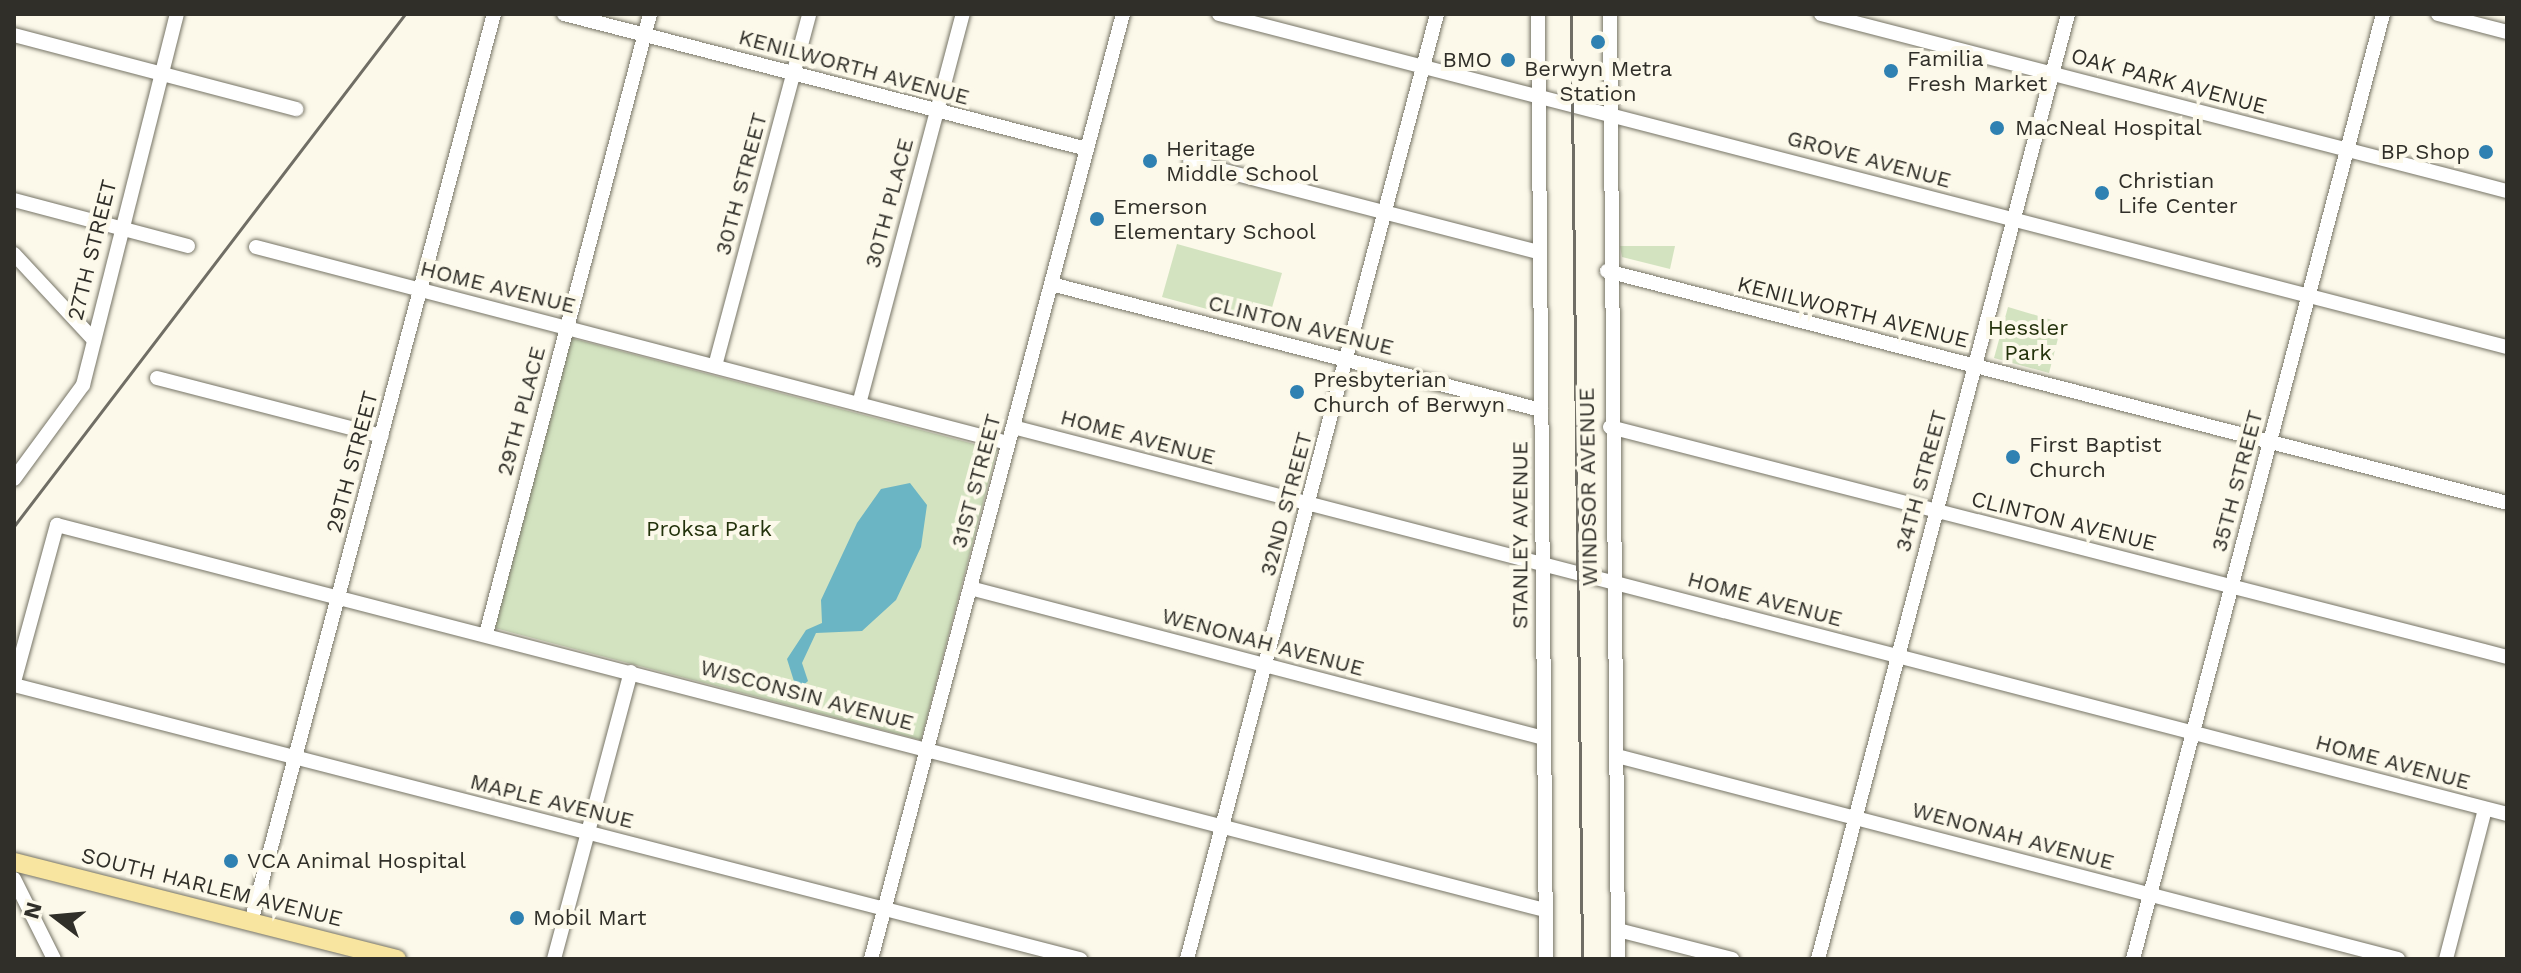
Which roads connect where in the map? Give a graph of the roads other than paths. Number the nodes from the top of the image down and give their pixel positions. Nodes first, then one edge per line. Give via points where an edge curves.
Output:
1 (177, 14) edge
2 (494, 14) edge
3 (564, 14) edge
4 (650, 14) edge
5 (809, 14) edge
6 (963, 14) edge
7 (1123, 14) edge
8 (1219, 14) edge
9 (1437, 14) edge
10 (1538, 14) edge
11 (1610, 14) edge
12 (1821, 14) edge
13 (2068, 14) edge
14 (2383, 14) edge
15 (2438, 14) edge
16 (2507, 32) edge
17 (14, 35) edge
18 (644, 35) junction
19 (1424, 66) junction
20 (793, 73) junction
21 (2052, 74) junction
22 (161, 75) junction
23 (1539, 96) junction
24 (296, 109) dead end
25 (936, 112) junction
26 (1611, 115) junction
27 (1087, 149) junction
28 (2347, 150) junction
29 (1190, 162) dead end
30 (2507, 191) edge
31 (14, 200) edge
32 (1386, 212) junction
33 (2013, 220) junction
34 (122, 229) junction
35 (188, 246) dead end
36 (256, 247) dead end
37 (1539, 252) junction
38 (14, 254) edge
39 (1607, 271) junction
40 (1051, 284) junction
41 (422, 291) junction
42 (2309, 296) junction
43 (566, 327) junction
44 (92, 338) junction
45 (2507, 347) edge
46 (1347, 359) junction
47 (715, 366) junction
48 (1974, 366) junction
49 (157, 378) dead end
50 (859, 404) junction
51 (1541, 410) junction
52 (1013, 427) junction
53 (1610, 427) junction
54 (382, 436) junction
55 (2270, 442) junction
56 (1008, 443) junction
57 (14, 478) edge
58 (2507, 503) edge
59 (1309, 504) junction
60 (1936, 512) junction
61 (1542, 564) junction
62 (1612, 582) junction
63 (2232, 586) junction
64 (970, 588) junction
65 (338, 597) junction
66 (486, 634) junction
67 (1899, 656) junction
68 (2507, 657) edge
69 (1266, 665) junction
70 (631, 672) junction
71 (14, 684) edge
72 (2193, 733) junction
73 (1544, 738) junction
74 (927, 749) junction
75 (1617, 756) junction
76 (295, 757) junction
77 (2485, 809) junction
78 (2507, 814) edge
79 (1855, 818) junction
80 (1223, 826) junction
81 (588, 833) junction
82 (14, 862) edge
83 (14, 879) edge
84 (2150, 895) junction
85 (884, 909) junction
86 (1545, 910) junction
87 (251, 922) junction
88 (1618, 930) junction
89 (54, 959) edge
90 (397, 959) edge
91 (554, 959) edge
92 (871, 959) edge
93 (1080, 959) edge
94 (1187, 959) edge
95 (1546, 959) edge
96 (1618, 959) edge
97 (1732, 959) edge
98 (1818, 959) edge
99 (2133, 959) edge
100 (2398, 959) edge
101 (2446, 959) edge

1 - 22 street, 27TH STREET
2 - 41 street, 29TH STREET
3 - 18 street, KENILWORTH AVENUE
4 - 18 street, 29TH PLACE
5 - 20 street, 30TH STREET
6 - 25 street, 30TH PLACE
7 - 27 street, 31ST STREET
8 - 19 street, GROVE AVENUE
9 - 19 street, 32ND STREET
10 - 23 street, STANLEY AVENUE
11 - 26 street, WINDSOR AVENUE
12 - 21 street, OAK PARK AVENUE
13 - 21 street, 34TH STREET
14 - 28 street, 35TH STREET
15 - 16 street
17 - 22 street
18 - 20 street, KENILWORTH AVENUE
18 - 43 street, 29TH PLACE
19 - 23 street, GROVE AVENUE
19 - 32 street, 32ND STREET
20 - 25 street, KENILWORTH AVENUE
20 - 47 street, 30TH STREET
21 - 28 street, OAK PARK AVENUE
21 - 33 street, 34TH STREET
22 - 24 street
22 - 34 street, 27TH STREET
23 - 26 street, GROVE AVENUE
23 - 37 street, STANLEY AVENUE
25 - 27 street, KENILWORTH AVENUE
25 - 50 street, 30TH PLACE
26 - 33 street, GROVE AVENUE
26 - 39 street, WINDSOR AVENUE
27 - 40 street, 31ST STREET
28 - 30 street, OAK PARK AVENUE
28 - 42 street, 35TH STREET
29 - 32 street
31 - 34 street
32 - 37 street
32 - 46 street, 32ND STREET
33 - 42 street, GROVE AVENUE
33 - 48 street, 34TH STREET
34 - 35 street
34 - 44 street, 27TH STREET
36 - 41 street, HOME AVENUE
37 - 51 street, STANLEY AVENUE
38 - 44 street
39 - 48 street, KENILWORTH AVENUE
39 - 53 street, WINDSOR AVENUE
40 - 46 street, CLINTON AVENUE
40 - 52 street, 31ST STREET
41 - 43 street, HOME AVENUE
41 - 54 street, 29TH STREET
42 - 45 street, GROVE AVENUE
42 - 55 street, 35TH STREET
43 - 47 street, HOME AVENUE
43 - 66 street, 29TH PLACE
44 - 57 street, 27TH STREET via 83,385
46 - 51 street, CLINTON AVENUE
46 - 59 street, 32ND STREET
47 - 50 street, HOME AVENUE
48 - 55 street, KENILWORTH AVENUE
48 - 60 street, 34TH STREET
49 - 54 street
50 - 56 street, HOME AVENUE
51 - 61 street, STANLEY AVENUE
52 - 56 street, 31ST STREET
52 - 59 street, HOME AVENUE
53 - 60 street, CLINTON AVENUE
53 - 62 street, WINDSOR AVENUE
54 - 65 street, 29TH STREET
55 - 58 street, KENILWORTH AVENUE
55 - 63 street, 35TH STREET
56 - 64 street, 31ST STREET
59 - 61 street, HOME AVENUE
59 - 69 street, 32ND STREET
60 - 63 street, CLINTON AVENUE
60 - 67 street, 34TH STREET
61 - 62 street, HOME AVENUE
61 - 73 street, STANLEY AVENUE
62 - 67 street, HOME AVENUE
62 - 75 street, WINDSOR AVENUE
63 - 68 street, CLINTON AVENUE
63 - 72 street, 35TH STREET
64 - 69 street, WENONAH AVENUE
64 - 74 street, 31ST STREET
65 - 66 street, WISCONSIN AVENUE
65 - 71 street, WISCONSIN AVENUE via 57,525
65 - 76 street, 29TH STREET
66 - 70 street, WISCONSIN AVENUE
67 - 72 street, HOME AVENUE
67 - 79 street, 34TH STREET
69 - 73 street, WENONAH AVENUE
69 - 80 street, 32ND STREET
70 - 74 street, WISCONSIN AVENUE
70 - 81 street
71 - 76 street, MAPLE AVENUE
72 - 77 street, HOME AVENUE
72 - 84 street, 35TH STREET
73 - 86 street, STANLEY AVENUE
74 - 80 street, WISCONSIN AVENUE
74 - 85 street, 31ST STREET
75 - 79 street, WENONAH AVENUE
75 - 88 street, WINDSOR AVENUE
76 - 81 street, MAPLE AVENUE
76 - 87 street, 29TH STREET
77 - 78 street, HOME AVENUE
77 - 101 street
79 - 84 street, WENONAH AVENUE
79 - 98 street, 34TH STREET
80 - 86 street, WISCONSIN AVENUE
80 - 94 street, 32ND STREET
81 - 85 street, MAPLE AVENUE
81 - 91 street
82 - 87 main road, SOUTH HARLEM AVENUE
83 - 89 street
84 - 99 street, 35TH STREET
84 - 100 street, WENONAH AVENUE
85 - 92 street, 31ST STREET
85 - 93 street, MAPLE AVENUE
86 - 95 street, STANLEY AVENUE
87 - 90 main road, SOUTH HARLEM AVENUE
88 - 96 street, WINDSOR AVENUE
88 - 97 street

